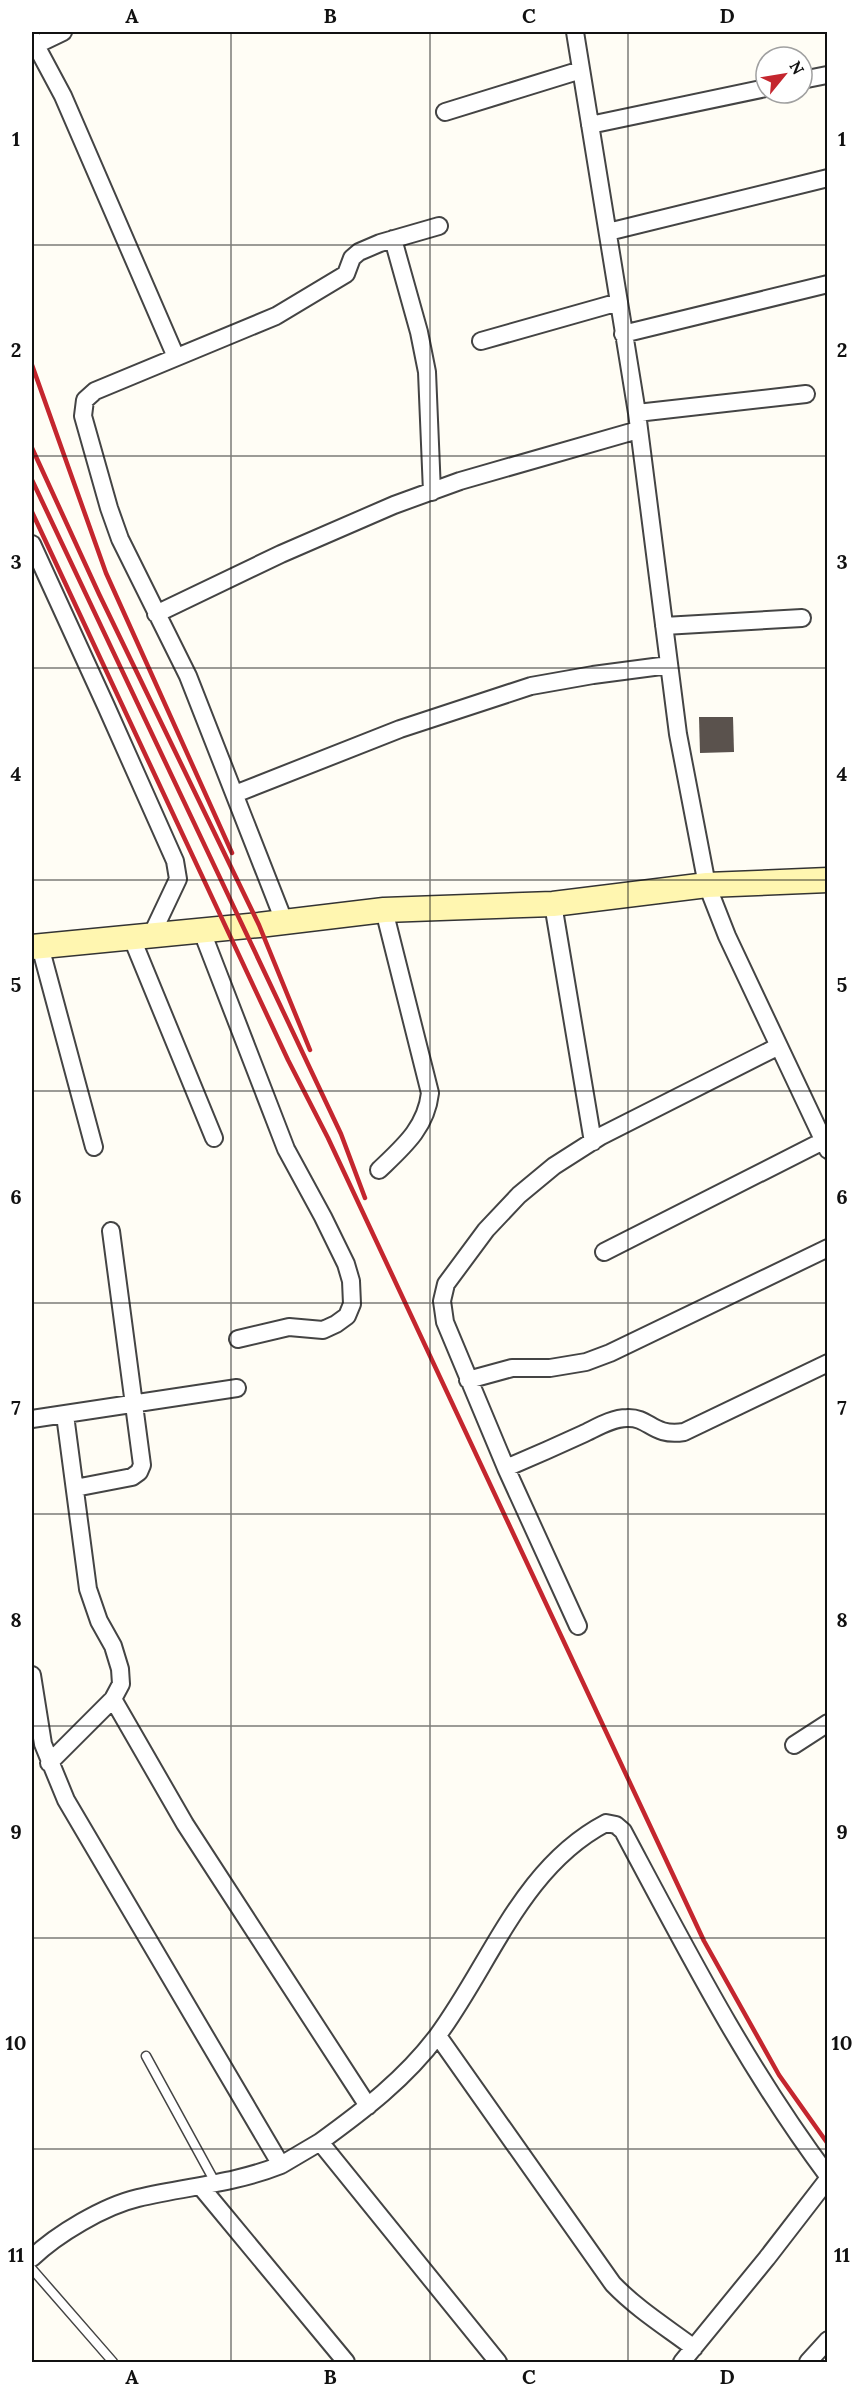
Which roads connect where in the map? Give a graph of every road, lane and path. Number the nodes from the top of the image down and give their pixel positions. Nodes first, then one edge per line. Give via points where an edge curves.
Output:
1 (63, 32) edge
2 (575, 32) edge
3 (34, 41) edge
4 (581, 70) junction
5 (754, 91) edge
6 (445, 112) dead end
7 (590, 125) junction
8 (828, 178) edge
9 (438, 226) dead end
10 (608, 232) junction
11 (393, 239) junction
12 (828, 284) edge
13 (619, 302) junction
14 (623, 334) junction
15 (481, 341) dead end
16 (177, 357) junction
17 (806, 394) dead end
18 (637, 413) junction
19 (638, 430) junction
20 (432, 492) junction
21 (32, 544) edge
22 (156, 614) junction
23 (802, 618) dead end
24 (664, 626) junction
25 (669, 664) junction
26 (235, 794) junction
27 (828, 880) edge
28 (707, 885) junction
29 (553, 904) junction
30 (384, 909) junction
31 (284, 921) junction
32 (201, 929) junction
33 (142, 935) junction
34 (36, 946) edge
35 (778, 1046) junction
36 (824, 1135) edge
37 (213, 1138) dead end
38 (593, 1142) junction
39 (94, 1147) dead end
40 (379, 1170) dead end
41 (111, 1231) dead end
42 (828, 1248) edge
43 (604, 1252) dead end
44 (237, 1339) dead end
45 (828, 1363) edge
46 (468, 1380) junction
47 (237, 1388) dead end
48 (133, 1405) junction
49 (65, 1415) junction
50 (32, 1419) edge
51 (506, 1468) junction
52 (75, 1488) junction
53 (578, 1626) dead end
54 (32, 1675) edge
55 (113, 1699) junction
56 (828, 1724) edge
57 (794, 1745) dead end
58 (49, 1763) junction
59 (438, 2036) junction
60 (146, 2056) dead end
61 (368, 2106) junction
62 (320, 2142) junction
63 (281, 2165) junction
64 (828, 2178) edge
65 (209, 2185) junction
66 (32, 2258) edge
67 (32, 2269) edge
68 (828, 2340) edge
69 (694, 2348) junction
70 (113, 2362) edge
71 (346, 2362) edge
72 (498, 2362) edge
73 (682, 2362) edge
74 (808, 2362) edge

1 - 3 street
2 - 4 street
3 - 16 street via 63,96
4 - 6 street
4 - 7 street
5 - 7 street
7 - 10 street
8 - 10 street
9 - 11 street
10 - 13 street
11 - 16 street via 359,252 346,274 276,316
11 - 20 street via 426,372
12 - 14 street
13 - 14 street
13 - 15 street
14 - 18 street
16 - 22 street via 95,391 85,400 83,416 120,539
17 - 18 street
18 - 19 street
19 - 20 street
19 - 24 street
20 - 22 street via 394,505
21 - 33 street via 175,861 178,879
22 - 26 street via 188,676
23 - 24 street
24 - 25 street
25 - 26 street via 531,686 400,729
25 - 28 street
26 - 31 street
27 - 28 street
28 - 29 street
28 - 35 street
29 - 30 street
29 - 38 street
30 - 31 street
30 - 40 street via 430,1093 417,1131
31 - 32 street
32 - 33 street
32 - 44 street via 286,1149 323,1217 351,1281 352,1304 347,1316 336,1324 323,1330 289,1327
33 - 34 street
33 - 37 street
34 - 39 street
35 - 36 street
35 - 38 street
36 - 43 street
38 - 46 street via 554,1166 519,1195 486,1230 447,1284 441,1301 445,1322
41 - 48 street
42 - 46 street via 636,1342 586,1362 550,1368 512,1368
45 - 51 street via 684,1432 669,1434 637,1419 624,1418
46 - 51 street
47 - 48 street
48 - 49 street
48 - 52 street via 142,1465 139,1472 132,1477
49 - 50 street
49 - 52 street
51 - 53 street
52 - 55 street via 88,1589 120,1669 121,1684
54 - 58 street
55 - 58 street
55 - 61 street via 185,1824
56 - 57 street
58 - 63 street via 66,1800
59 - 61 street via 407,2073
59 - 64 street via 487,1954 544,1872 595,1829 606,1823 616,1825 623,1831 723,2017
59 - 69 street via 613,2284 642,2312
60 - 65 lane
61 - 62 street
62 - 63 street
62 - 72 street
63 - 65 street via 253,2176
64 - 69 street
65 - 66 street via 136,2198 87,2218
65 - 71 street
67 - 70 lane
68 - 74 street
69 - 73 street

